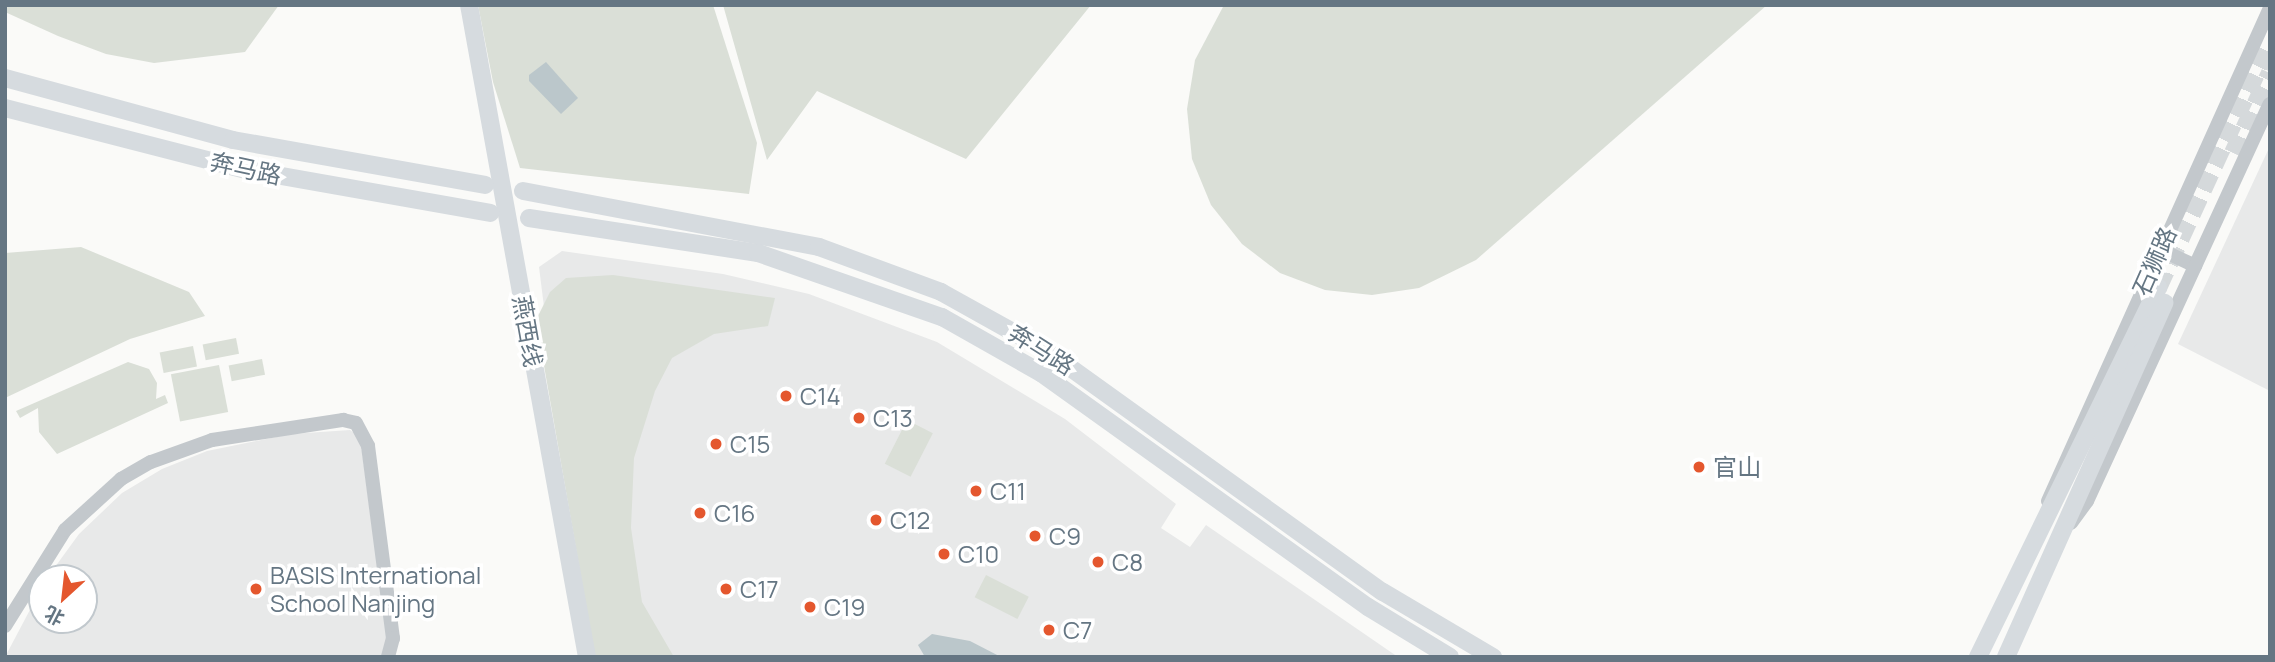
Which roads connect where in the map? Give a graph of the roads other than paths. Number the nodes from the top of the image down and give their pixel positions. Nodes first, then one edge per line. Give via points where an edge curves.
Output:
1 (469, 5) edge
2 (2270, 8) edge
3 (5, 78) edge
4 (2270, 104) edge
5 (5, 108) edge
6 (485, 184) dead end
7 (523, 191) dead end
8 (490, 213) dead end
9 (529, 218) dead end
10 (2159, 249) junction
11 (2195, 266) junction
12 (2045, 517) junction
13 (2064, 533) junction
14 (5, 626) edge
15 (388, 657) edge
16 (587, 657) edge
17 (1450, 657) edge
18 (1493, 657) edge
19 (1978, 657) edge
20 (2006, 657) edge

1 - 16 main road, 燕西线
2 - 10 street, 石狮路
3 - 6 main road, 奔马路 via 233,140
4 - 11 street, 石狮路
5 - 8 main road, 奔马路 via 247,170
7 - 18 main road, 奔马路 via 819,247 941,292 1059,359 1383,592
9 - 17 main road, 奔马路 via 758,253 942,317 1041,373 1368,607
10 - 11 street
10 - 12 street, 石狮路 via 2052,485
11 - 13 street, 石狮路 via 2087,500
12 - 13 main road, 石狮路 via 2163,290 2074,497
12 - 19 main road, 石狮路
13 - 20 main road, 石狮路
14 - 15 street via 65,530 121,479 151,461 212,440 343,420 356,423 368,446 393,638

